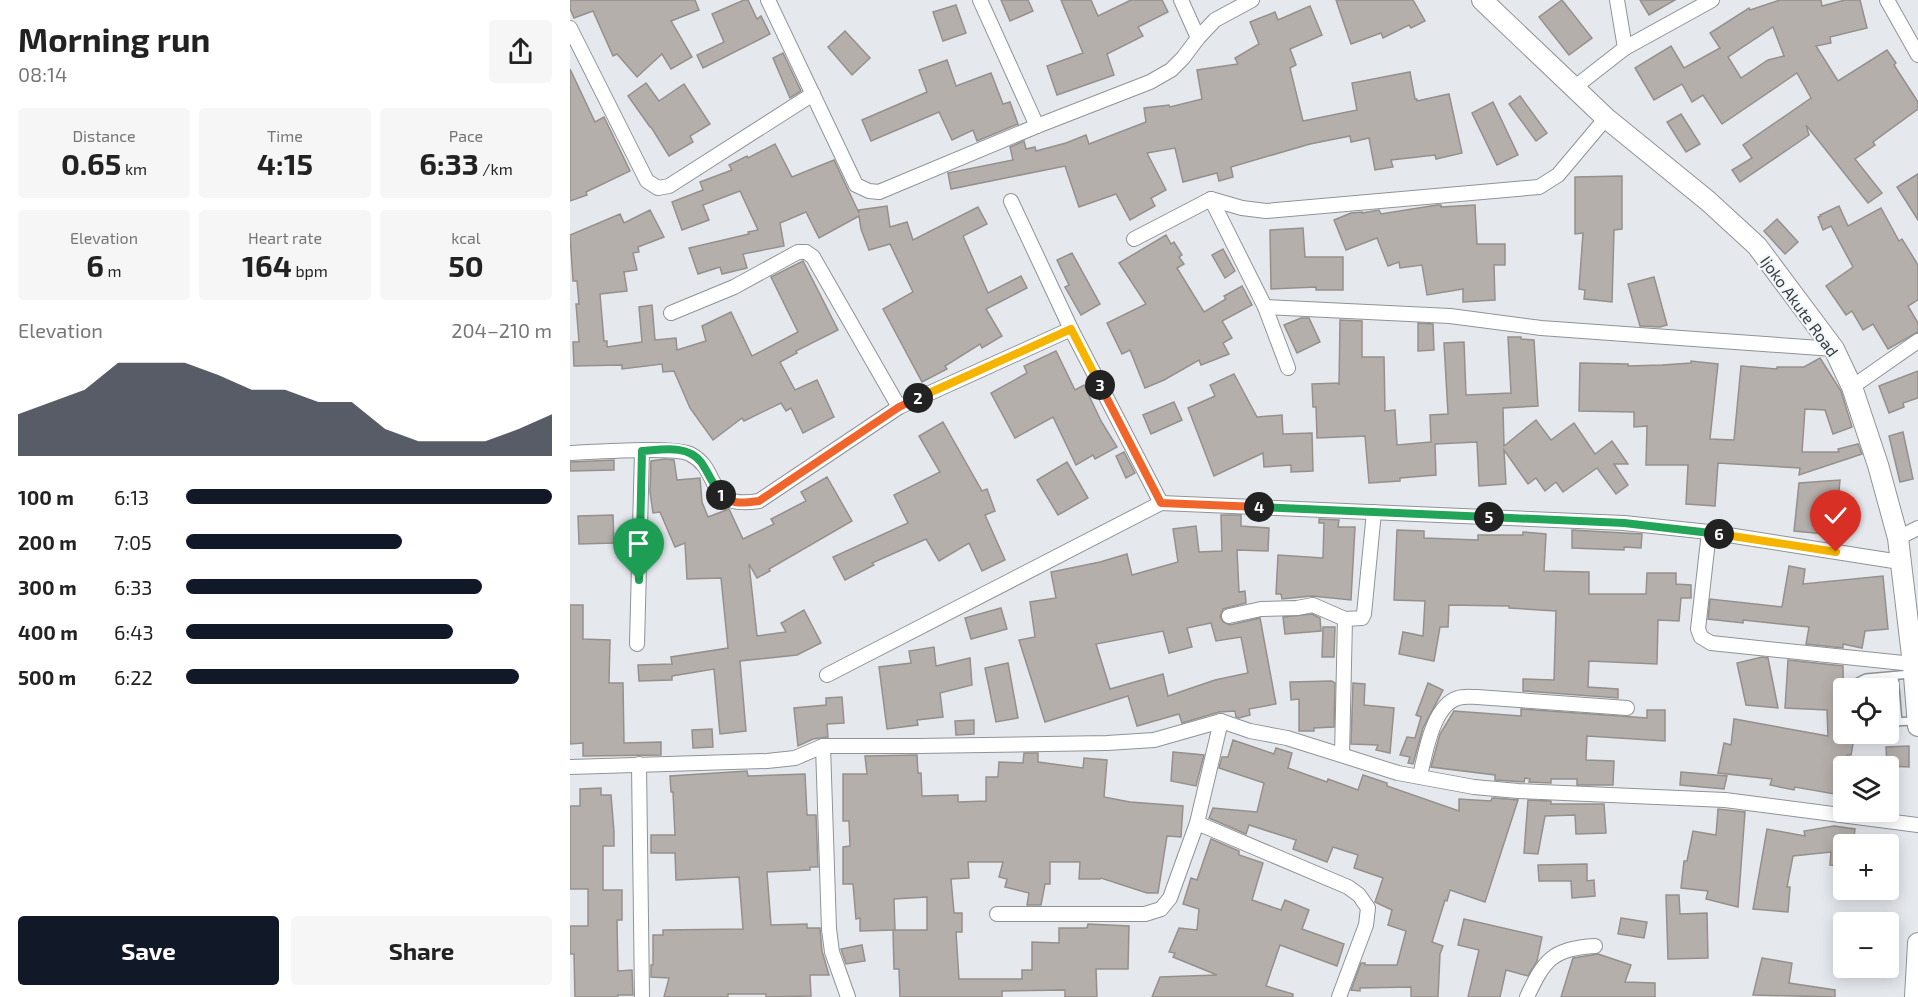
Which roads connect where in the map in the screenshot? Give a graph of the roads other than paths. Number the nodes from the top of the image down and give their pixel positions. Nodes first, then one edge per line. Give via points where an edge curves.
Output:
1 (768, 0) edge
2 (980, 0) edge
3 (1181, 0) edge
4 (1252, 0) edge
5 (1482, 0) edge
6 (1617, 0) edge
7 (1712, 0) edge
8 (1887, 0) edge
9 (570, 28) edge
10 (1198, 38) junction
11 (1625, 48) junction
12 (1918, 55) edge
13 (1575, 87) junction
14 (813, 94) junction
15 (1606, 118) junction
16 (1036, 126) junction
17 (1211, 199) junction
18 (1011, 201) dead end
19 (1134, 239) dead end
20 (1265, 307) junction
21 (671, 313) dead end
22 (1071, 329) junction
23 (1918, 341) edge
24 (1834, 349) junction
25 (1288, 368) dead end
26 (1852, 387) junction
27 (899, 407) junction
28 (642, 451) junction
29 (570, 453) edge
30 (1161, 503) junction
31 (1374, 512) junction
32 (1918, 528) edge
33 (1709, 532) junction
34 (1898, 538) junction
35 (1900, 562) junction
36 (1229, 616) dead end
37 (1345, 619) junction
38 (637, 644) dead end
39 (1913, 669) junction
40 (827, 675) dead end
41 (1894, 676) junction
42 (1873, 678) edge
43 (1627, 708) dead end
44 (1221, 721) junction
45 (1908, 721) edge
46 (1918, 726) edge
47 (824, 746) junction
48 (1342, 755) junction
49 (639, 764) junction
50 (570, 767) edge
51 (1420, 776) junction
52 (1197, 824) junction
53 (1918, 825) edge
54 (997, 914) dead end
55 (1918, 943) edge
56 (1595, 946) dead end
57 (642, 997) edge
58 (848, 997) edge
59 (1339, 997) edge
60 (1527, 997) edge
61 (1915, 997) edge

1 - 14 street
2 - 16 street
3 - 10 street
4 - 10 street via 1215,20
5 - 13 main road, Ijoko Akute Road
6 - 11 street
7 - 11 street
8 - 12 street
9 - 14 street via 647,181 658,188 669,186
10 - 16 street via 1171,70 1150,82
11 - 13 street
13 - 15 main road, Ijoko Akute Road
14 - 16 street via 856,185 869,191 879,192
15 - 17 street via 1558,175 1539,187 1266,211
15 - 24 main road, Ijoko Akute Road via 1757,246
17 - 19 street
17 - 20 street
18 - 22 street
20 - 24 street via 1450,316 1541,328
20 - 25 street
21 - 27 street via 734,287 798,252 806,252 813,257
22 - 27 street
22 - 30 street
23 - 26 street
24 - 26 main road, Ijoko Akute Road
26 - 34 main road, Ijoko Akute Road
27 - 28 street via 759,501 730,502 720,494 699,460 690,454 680,450
28 - 29 street
28 - 38 street
30 - 31 street
30 - 40 street
31 - 33 street via 1624,523
31 - 37 street via 1364,614 1362,618
32 - 34 street
33 - 35 street
33 - 39 street via 1698,629 1701,638 1711,643
34 - 35 main road, Ijoko Akute Road
35 - 39 main road, Ijoko Akute Road
36 - 37 street via 1313,605
37 - 48 street
39 - 41 lane
39 - 45 main road, Ijoko Akute Road
41 - 42 lane
41 - 45 lane
43 - 51 street via 1457,698 1444,708 1435,723
44 - 47 street via 1142,741
44 - 48 street
44 - 52 street
45 - 46 main road, Ijoko Akute Road
47 - 49 street via 795,758 767,761
47 - 58 street via 829,929 832,952
48 - 51 street
49 - 50 street
49 - 57 street
51 - 53 street via 1518,791 1725,800
52 - 54 street via 1170,898 1161,909 1145,915
52 - 59 street via 1359,895 1368,908 1366,925
55 - 61 main road
56 - 60 street via 1557,953 1546,962

